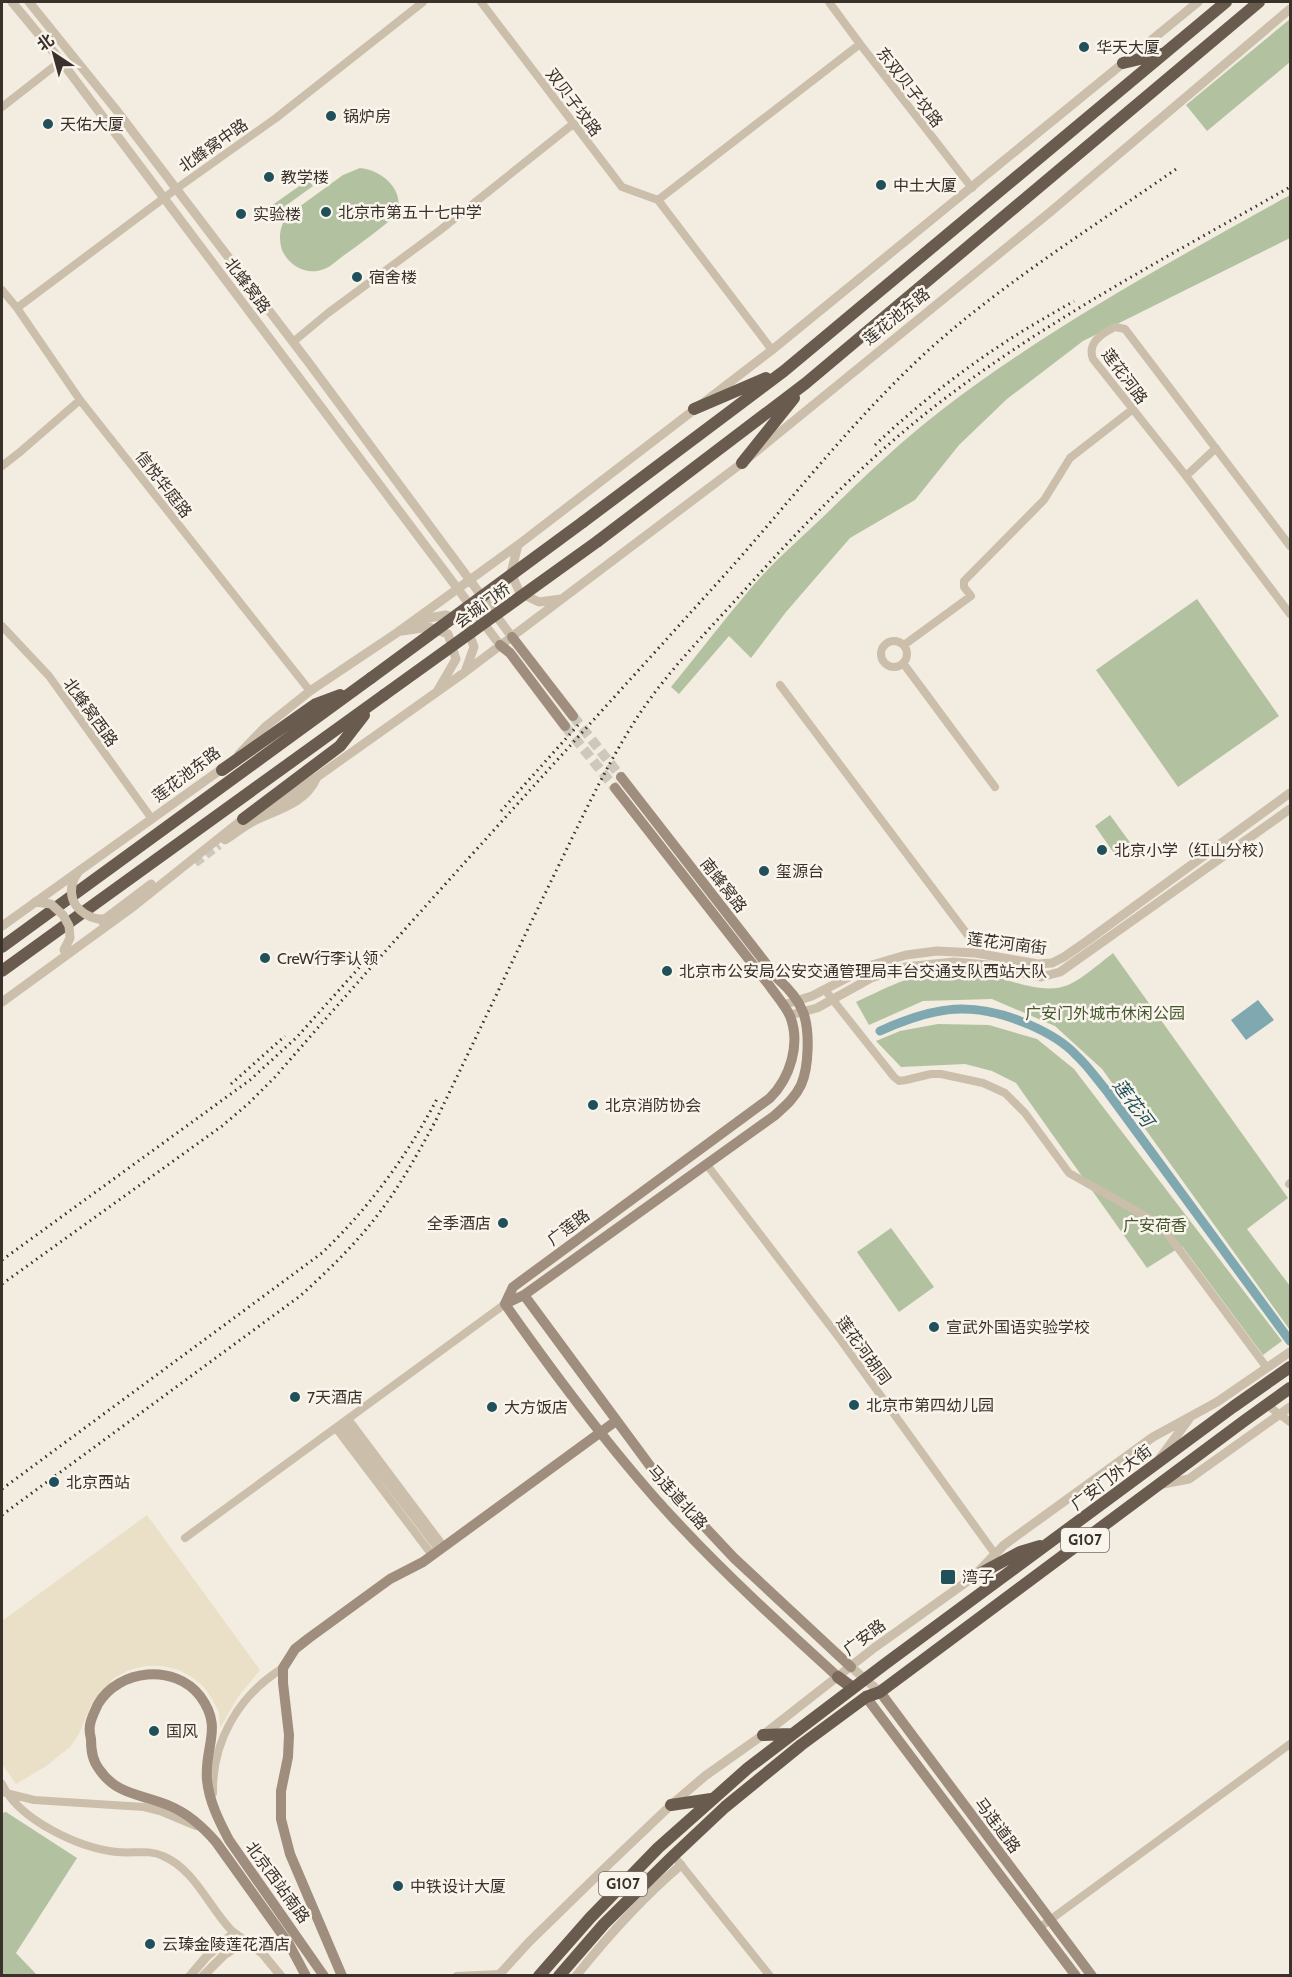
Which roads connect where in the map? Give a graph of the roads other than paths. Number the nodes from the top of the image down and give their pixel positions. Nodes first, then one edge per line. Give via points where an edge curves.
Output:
1 (12, 2) edge
2 (29, 2) edge
3 (423, 2) edge
4 (482, 2) edge
5 (829, 2) edge
6 (1198, 2) edge
7 (1226, 2) edge
8 (1259, 2) edge
9 (1290, 9) edge
10 (860, 44) junction
11 (1165, 53) junction
12 (62, 62) junction
13 (1123, 63) junction
14 (2, 107) edge
15 (573, 124) junction
16 (972, 188) junction
17 (176, 189) junction
18 (164, 199) junction
19 (658, 200) junction
20 (2, 290) edge
21 (17, 308) junction
22 (293, 342) junction
23 (772, 350) junction
24 (784, 371) junction
25 (806, 383) junction
26 (80, 400) junction
27 (694, 409) junction
28 (1133, 409) junction
29 (1216, 448) junction
30 (742, 463) junction
31 (2, 466) edge
32 (1186, 476) junction
33 (583, 522) joint
34 (598, 541) joint
35 (518, 545) junction
36 (1290, 546) edge
37 (469, 581) junction
38 (458, 589) junction
39 (564, 599) junction
40 (1290, 614) edge
41 (414, 621) junction
42 (2, 626) edge
43 (398, 632) junction
44 (512, 637) junction
45 (500, 645) junction
46 (904, 645) junction
47 (903, 663) junction
48 (465, 672) junction
49 (372, 678) joint
50 (780, 685) dead end
51 (358, 688) junction
52 (310, 691) junction
53 (437, 692) junction
54 (372, 704) junction
55 (573, 716) tunnel mouth
56 (565, 726) tunnel mouth
57 (222, 770) junction
58 (317, 777) junction
59 (621, 777) tunnel mouth
60 (995, 787) dead end
61 (615, 788) tunnel mouth
62 (1290, 793) edge
63 (1290, 809) edge
64 (152, 819) junction
65 (243, 819) junction
66 (219, 845) tunnel mouth
67 (204, 850) junction
68 (79, 871) junction
69 (35, 902) junction
70 (105, 919) junction
71 (2, 926) edge
72 (2, 947) edge
73 (64, 950) junction
74 (982, 954) junction
75 (2, 970) edge
76 (825, 990) junction
77 (2, 996) edge
78 (833, 999) junction
79 (797, 1001) junction
80 (2, 1002) edge
81 (783, 1005) junction
82 (803, 1012) junction
83 (790, 1015) junction
84 (707, 1165) junction
85 (524, 1295) junction
86 (505, 1304) junction
87 (1290, 1352) edge
88 (1284, 1367) edge
89 (1268, 1368) junction
90 (1290, 1388) edge
91 (1217, 1402) junction
92 (1267, 1405) junction
93 (1233, 1407) junction
94 (1290, 1407) edge
95 (1279, 1415) junction
96 (1190, 1417) junction
97 (616, 1421) junction
98 (1290, 1422) edge
99 (342, 1424) junction
100 (601, 1432) junction
101 (1154, 1466) junction
102 (1160, 1484) junction
103 (185, 1538) dead end
104 (1052, 1542) junction
105 (438, 1551) junction
106 (995, 1554) junction
107 (972, 1578) junction
108 (851, 1667) junction
109 (283, 1668) junction
110 (838, 1677) junction
111 (865, 1680) junction
112 (854, 1688) junction
113 (880, 1692) junction
114 (866, 1697) junction
115 (791, 1734) junction
116 (763, 1735) junction
117 (1290, 1744) edge
118 (2, 1784) edge
119 (4, 1793) edge
120 (712, 1798) junction
121 (213, 1804) junction
122 (671, 1805) junction
123 (203, 1828) junction
124 (674, 1855) junction
125 (681, 1865) junction
126 (1050, 1920) junction
127 (1040, 1928) junction
128 (234, 1934) junction
129 (245, 1942) junction
130 (337, 1961) junction
131 (499, 1975) edge
132 (190, 1976) edge
133 (203, 1976) edge
134 (281, 1976) edge
135 (306, 1976) edge
136 (324, 1976) edge
137 (342, 1976) edge
138 (350, 1976) edge
139 (457, 1976) edge
140 (539, 1976) edge
141 (559, 1976) edge
142 (576, 1976) edge
143 (770, 1976) edge
144 (1076, 1976) edge
145 (1092, 1976) edge

1 - 12 street, 北蜂窝路
2 - 17 street, 北蜂窝路
3 - 17 street, 北蜂窝中路 via 276,118
4 - 15 street, 双贝子坟路
5 - 10 street, 东双贝子坟路
6 - 13 street
7 - 11 highway, 莲花池东路
8 - 25 highway, 莲花池东路
9 - 30 street, 莲花池东路
10 - 16 street, 东双贝子坟路
10 - 19 street
11 - 13 highway
11 - 24 highway, 莲花池东路
12 - 14 street
12 - 18 street, 北蜂窝路
13 - 16 street
15 - 19 street, 双贝子坟路 via 622,187
15 - 22 street
16 - 23 street
17 - 18 street, 北蜂窝中路
17 - 22 street, 北蜂窝路
18 - 21 street, 北蜂窝中路
18 - 38 street, 北蜂窝路
19 - 23 street
20 - 21 street, 信悦华庭路
21 - 26 street, 信悦华庭路
22 - 37 street, 北蜂窝路
23 - 27 street
24 - 27 highway
24 - 33 highway, 莲花池东路
25 - 30 highway
25 - 34 highway, 莲花池东路
26 - 31 street
26 - 52 street, 信悦华庭路
27 - 35 street
28 - 29 street, 莲花河路 via 1090,350 1114,327 1125,329
28 - 32 street, 莲花河路
28 - 46 street via 1070,458 1044,500 964,581 971,596
29 - 32 street
29 - 36 street, 莲花河路
30 - 39 street, 莲花池东路
32 - 40 street, 莲花河路
33 - 49 highway, 会城门桥, bridge
34 - 54 highway, 会城门桥, bridge
35 - 37 street
35 - 39 street via 511,573 520,593 539,602
37 - 38 street
37 - 44 street, 北蜂窝路
38 - 41 street, 莲花池东路
38 - 45 street, 北蜂窝路
39 - 44 street, 莲花池东路
41 - 43 street, 莲花池东路
41 - 48 street via 446,615 465,622 474,647
42 - 64 street, 北蜂窝西路 via 49,676
43 - 52 street, 莲花池东路
43 - 53 street via 429,627 447,634 456,659
44 - 45 street, 莲花池东路
44 - 55 main road
45 - 48 street, 莲花池东路
45 - 56 main road
46 - 47 street via 907,657
46 - 47 street via 897,640 888,642 881,652 883,661 890,666
47 - 60 street
48 - 53 street
49 - 51 highway, 莲花池东路
50 - 74 street
51 - 57 highway via 316,704
51 - 72 highway, 莲花池东路
52 - 57 street, 莲花池东路 via 265,727
53 - 58 street
54 - 65 highway via 340,746
54 - 75 highway
57 - 64 street, 莲花池东路
58 - 65 street via 286,799
58 - 66 street via 312,789 290,805 252,822
59 - 79 main road, 南蜂窝路
61 - 81 main road, 南蜂窝路
62 - 74 street, 莲花河南街 via 1053,963
63 - 78 street, 莲花河南街 via 1060,972 1041,977 978,964 922,964 887,971
64 - 68 street, 莲花池东路
65 - 67 street
67 - 70 street via 194,852
67 - 80 street
68 - 69 street, 莲花池东路
68 - 70 street, bridge via 72,883 76,905 96,920
69 - 71 street, 莲花池东路
69 - 73 street, bridge via 51,904 63,915 70,938
70 - 73 street
73 - 77 street
74 - 76 street, 莲花河南街 via 938,951 906,955 872,965
76 - 78 street
76 - 79 street, 莲花河南街
78 - 82 street, 莲花河南街
78 - 89 street via 899,1081 941,1074 983,1083 1005,1093 1025,1113 1069,1173 1161,1225
79 - 81 street, 莲花河南街
79 - 82 main road, 南蜂窝路
81 - 83 main road
82 - 83 street, 莲花河南街
82 - 84 main road, 广莲路 via 807,1065 801,1085 774,1116
83 - 86 main road, 广莲路 via 792,1064 780,1088 513,1287
84 - 85 main road, 广莲路
84 - 106 street, 莲花河胡同 via 837,1335
85 - 86 main road, 广莲路
85 - 97 main road, 马连道北路
86 - 99 street, 广莲路
86 - 100 main road, 马连道北路
87 - 88 street, 广安路
88 - 89 street, 广安路
88 - 93 highway, 广安门外大街 / G107
89 - 91 street, 广安路
90 - 92 highway, G107
91 - 93 street
91 - 96 street, 广安路
92 - 95 street
92 - 102 highway, G107
93 - 101 highway, 广安门外大街 / G107
94 - 95 street
95 - 98 street
95 - 102 street via 1189,1479
96 - 101 street
96 - 106 street, 广安路 via 1153,1437
97 - 100 main road
97 - 108 main road, 马连道北路 via 659,1478 734,1558
99 - 103 street, 广莲路
99 - 105 street
99 - 105 street
100 - 105 main road
100 - 110 main road, 马连道北路 via 715,1562
101 - 104 highway, 广安门外大街 / G107
102 - 113 highway, G107
104 - 107 highway via 1020,1552
104 - 111 highway, 广安门外大街 / G107
105 - 109 main road via 390,1579 309,1638 295,1649
106 - 107 street, 广安路
107 - 108 street, 广安路
108 - 110 street, 广安路
108 - 111 street, 马连道北路
109 - 121 street via 258,1685 240,1706 220,1742
109 - 130 main road via 289,1735 281,1819 290,1854
110 - 112 main road, 马连道北路
110 - 116 street, 广安路
111 - 112 highway
111 - 113 street, 马连道北路
112 - 114 street
112 - 115 highway, G107
113 - 114 highway
113 - 126 main road, 马连道路
114 - 124 highway, G107 via 777,1764
114 - 127 main road, 马连道路
115 - 116 highway
115 - 120 highway, G107
116 - 122 street, 广安路
117 - 126 street
118 - 119 street
119 - 123 street via 34,1800 144,1807
119 - 128 street via 36,1821 86,1846 119,1852 142,1851 162,1855 178,1864
120 - 122 highway
120 - 140 highway, G107 via 658,1848
121 - 123 main road, 北京西站南路 via 207,1780 213,1724 199,1695 172,1677 152,1674 133,1676 116,1684 102,1698 90,1725 91,1754 97,1768 119,1790 169,1805
121 - 136 main road, 北京西站南路 via 229,1839
122 - 131 street, 广安路
123 - 135 main road, 北京西站南路 via 289,1944
124 - 125 street
124 - 141 highway, G107 via 604,1924
125 - 142 street via 606,1938
125 - 143 street
126 - 127 street
126 - 145 main road, 马连道路
127 - 144 main road, 马连道路
128 - 129 street
128 - 132 street
129 - 133 street
129 - 134 street via 262,1953
130 - 137 main road
130 - 138 street
131 - 139 street

